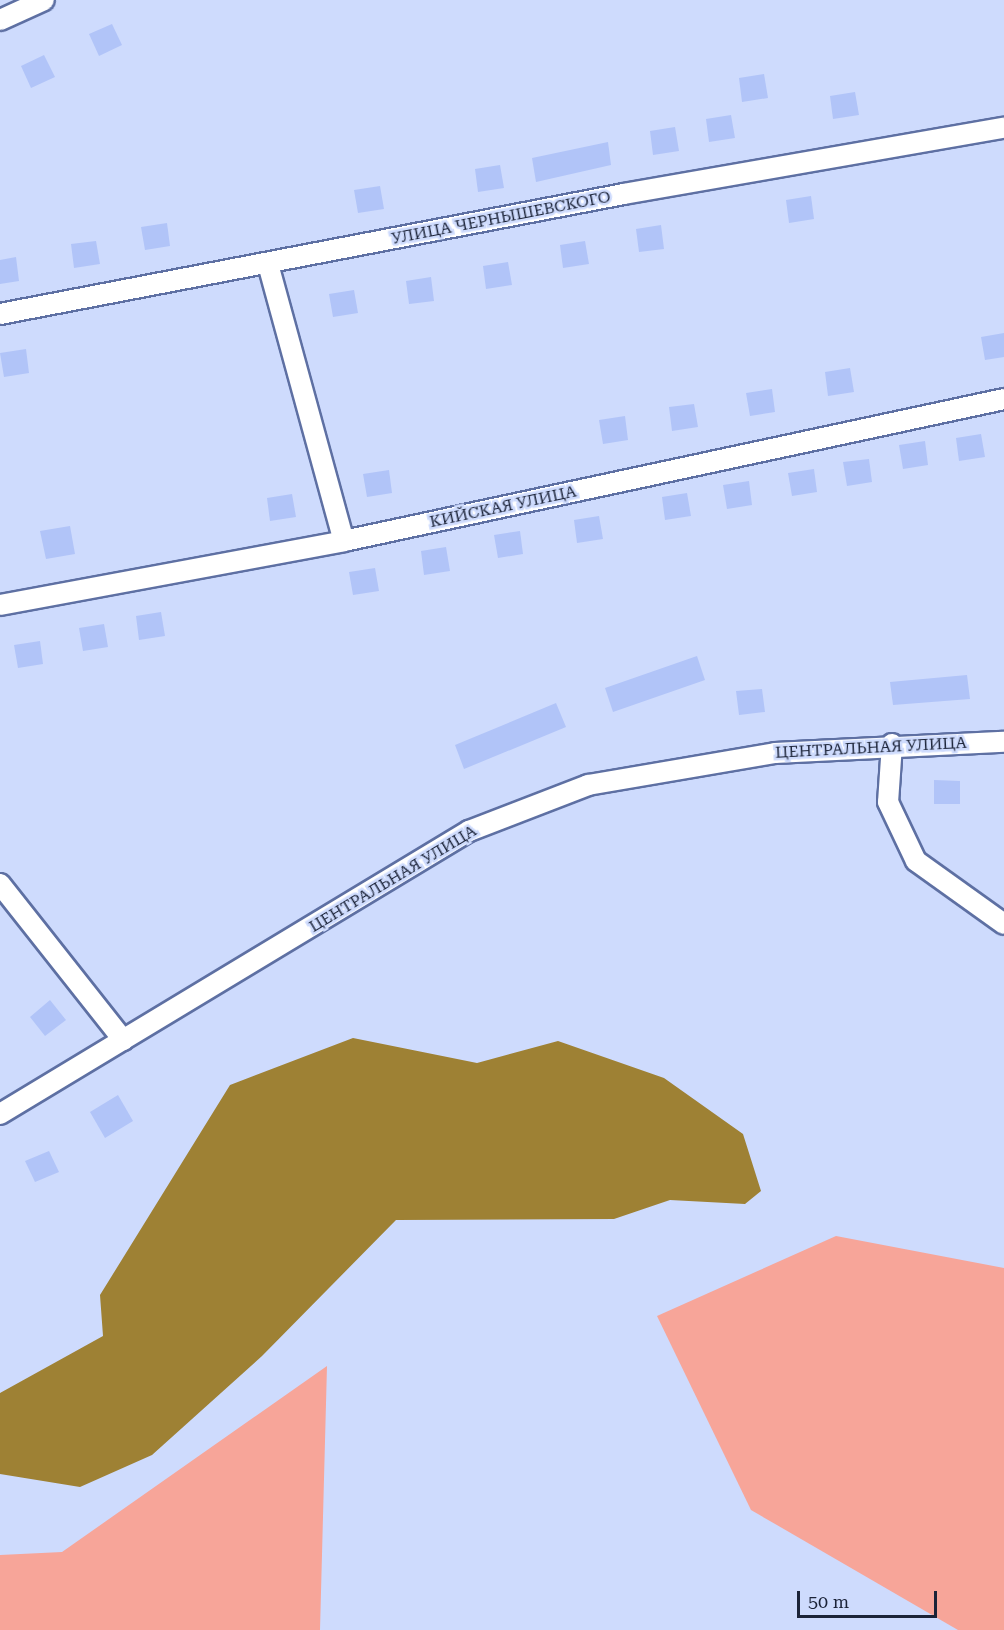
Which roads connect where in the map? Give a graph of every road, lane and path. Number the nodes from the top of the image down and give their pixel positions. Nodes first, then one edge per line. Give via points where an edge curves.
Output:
1 (44, 0) edge
2 (0, 20) edge
3 (1004, 128) edge
4 (268, 264) junction
5 (0, 314) edge
6 (1004, 399) edge
7 (344, 541) junction
8 (0, 605) edge
9 (1004, 742) edge
10 (892, 744) junction
11 (0, 884) edge
12 (1004, 924) edge
13 (123, 1040) junction
14 (0, 1114) edge

1 - 2 street
3 - 4 street, УЛИЦА ЧЕРНЫШЕВСКОГО
4 - 5 street, УЛИЦА ЧЕРНЫШЕВСКОГО
4 - 7 street
6 - 7 street, КИЙСКАЯ УЛИЦА
7 - 8 street, КИЙСКАЯ УЛИЦА
9 - 10 street, ЦЕНТРАЛЬНАЯ УЛИЦА
10 - 12 street via 888,802 916,861
10 - 13 street, ЦЕНТРАЛЬНАЯ УЛИЦА via 774,753 588,785 469,831
11 - 13 street
13 - 14 street, ЦЕНТРАЛЬНАЯ УЛИЦА

